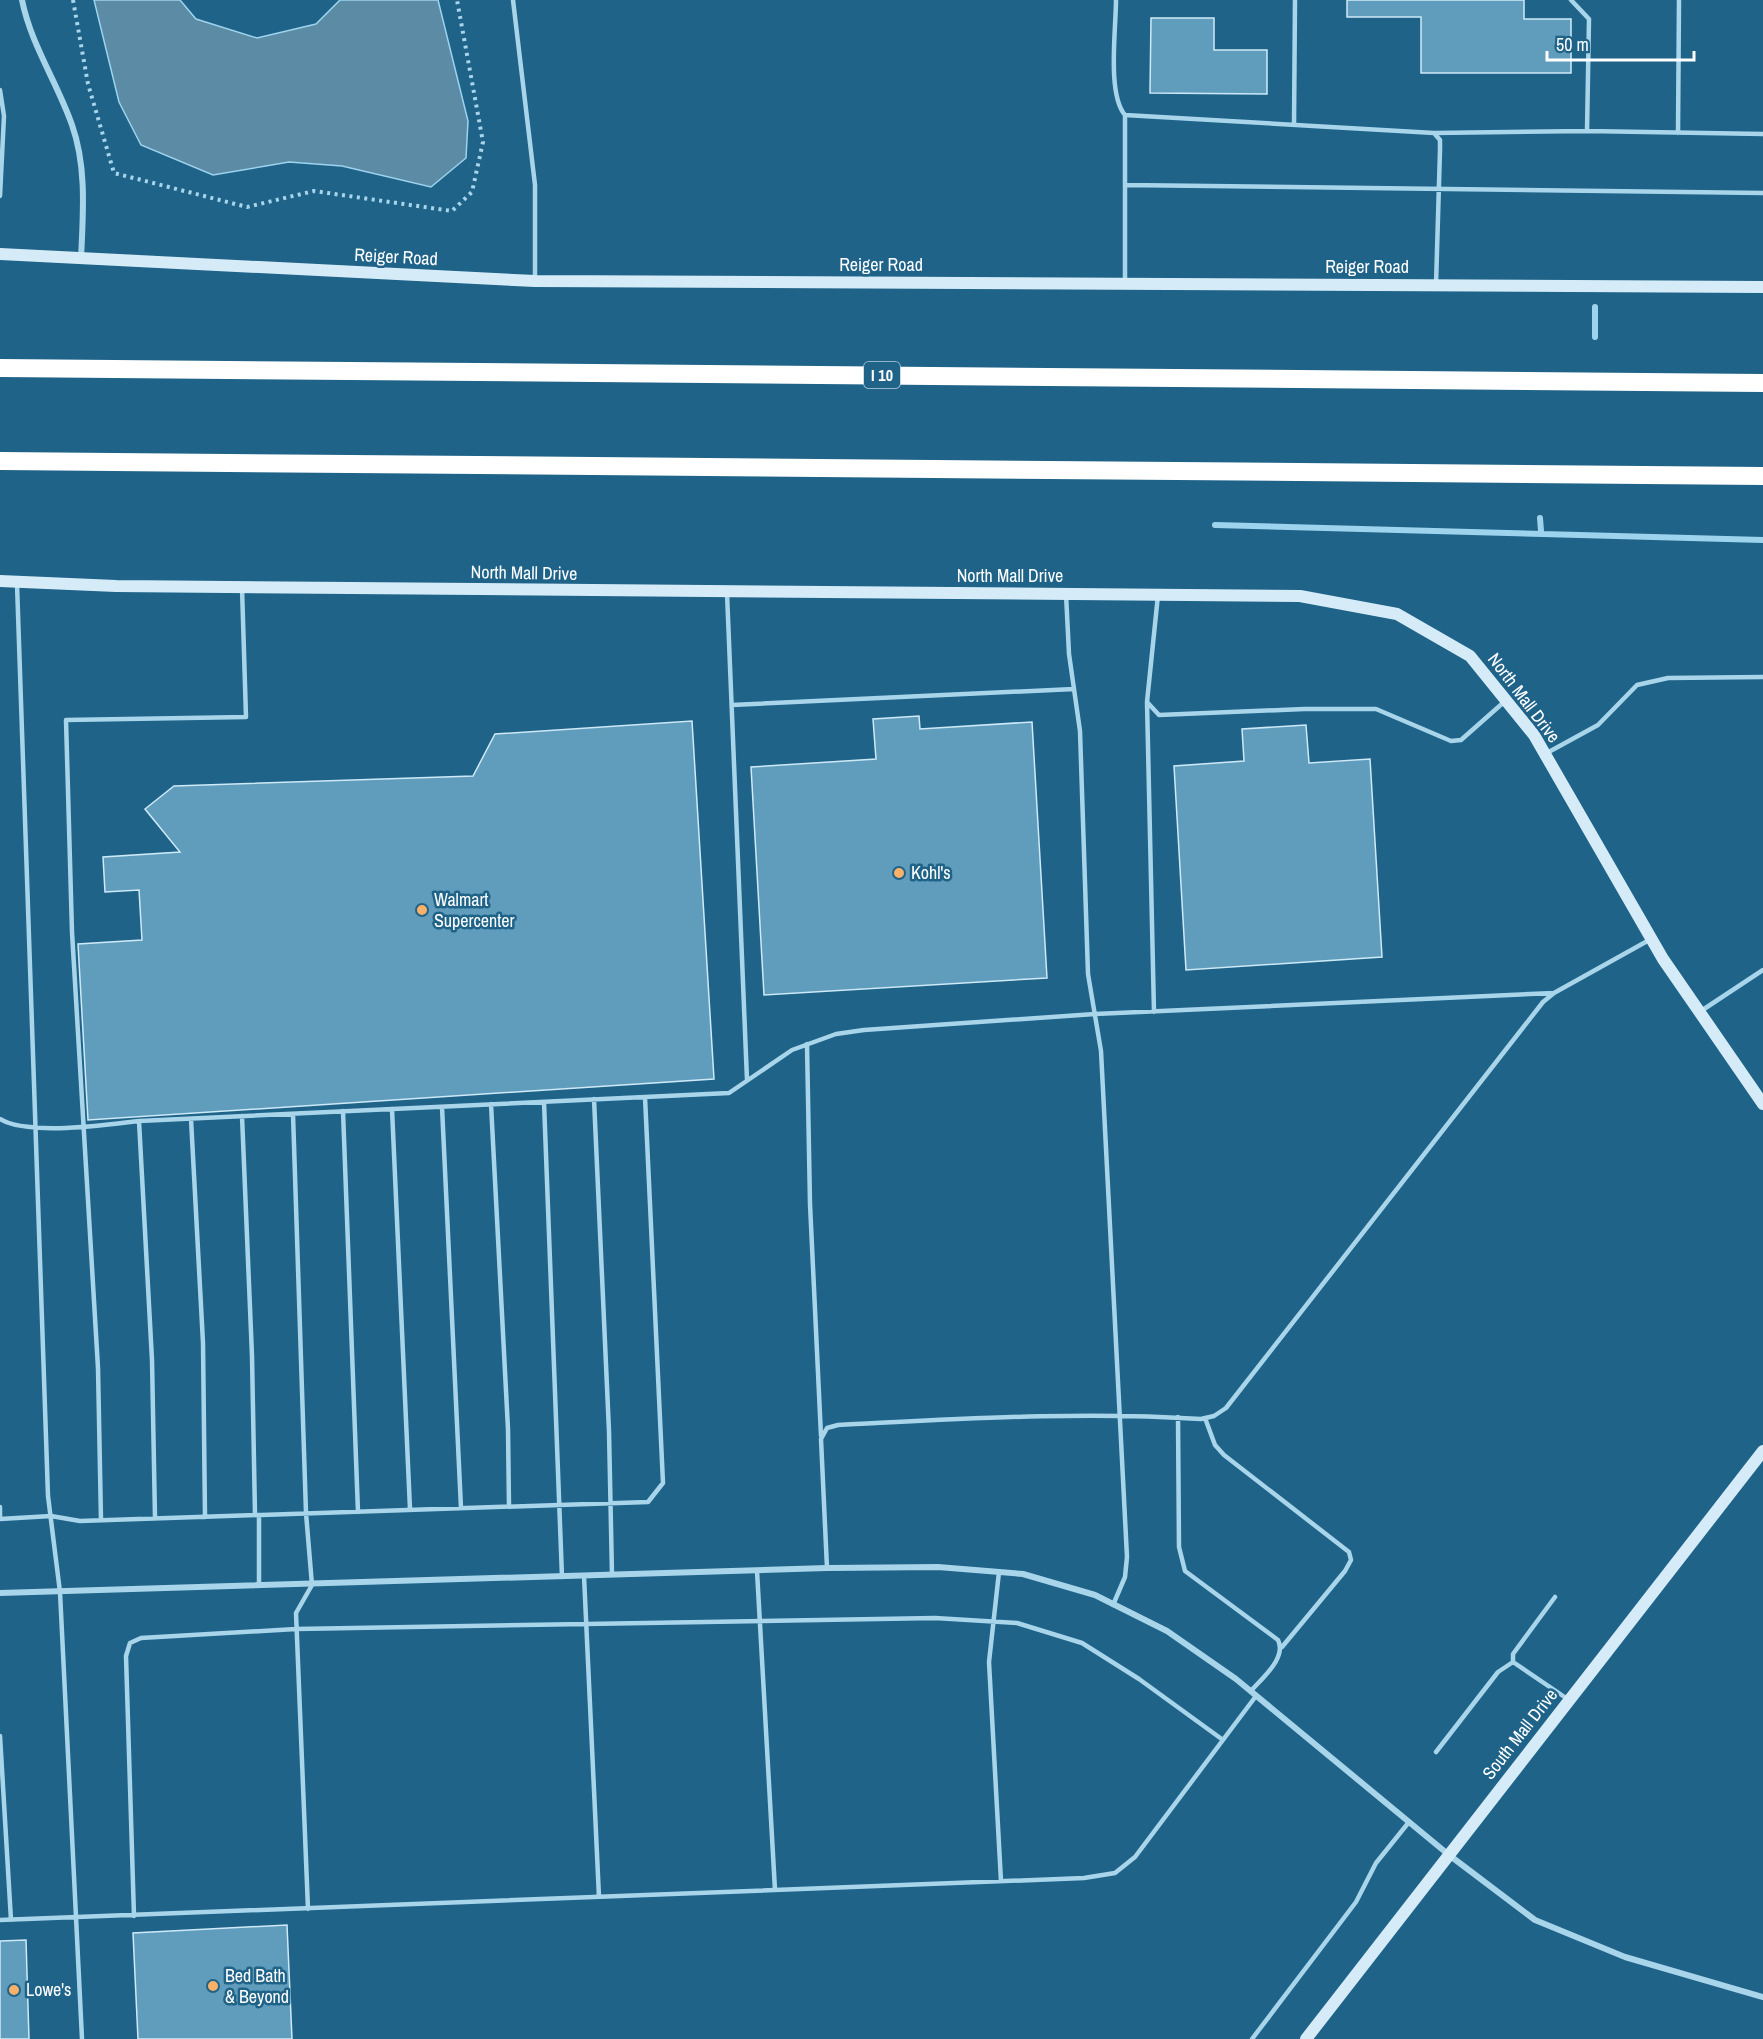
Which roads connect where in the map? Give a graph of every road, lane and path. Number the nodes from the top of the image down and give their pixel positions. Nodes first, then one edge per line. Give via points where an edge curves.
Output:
1 (22, 0) edge
2 (72, 0) edge
3 (457, 0) edge
4 (513, 0) edge
5 (1116, 0) edge
6 (1295, 0) edge
7 (1571, 0) edge
8 (1679, 0) edge
9 (0, 90) edge
10 (1125, 115) junction
11 (1294, 125) junction
12 (1587, 131) junction
13 (1434, 133) junction
14 (1678, 133) junction
15 (1763, 134) edge
16 (1, 163) edge
17 (1125, 185) junction
18 (1439, 188) junction
19 (1763, 193) edge
20 (0, 196) edge
21 (0, 254) edge
22 (81, 259) junction
23 (535, 282) junction
24 (1125, 284) junction
25 (1436, 285) junction
26 (1763, 287) edge
27 (0, 368) edge
28 (1763, 383) edge
29 (0, 460) edge
30 (1763, 476) edge
31 (0, 581) edge
32 (17, 582) junction
33 (242, 588) junction
34 (727, 593) junction
35 (1066, 594) junction
36 (1158, 595) junction
37 (1763, 677) edge
38 (1074, 690) junction
39 (1506, 700) junction
40 (1147, 702) junction
41 (732, 705) junction
42 (1544, 754) junction
43 (1651, 939) junction
44 (1761, 971) edge
45 (1763, 980) edge
46 (1554, 993) junction
47 (1154, 1012) junction
48 (1699, 1012) junction
49 (1095, 1014) junction
50 (807, 1044) junction
51 (747, 1080) junction
52 (645, 1097) junction
53 (594, 1099) junction
54 (544, 1102) junction
55 (491, 1104) junction
56 (1763, 1104) edge
57 (442, 1107) junction
58 (392, 1109) junction
59 (343, 1111) junction
60 (293, 1114) junction
61 (242, 1116) junction
62 (0, 1119) edge
63 (191, 1119) junction
64 (139, 1121) junction
65 (36, 1126) junction
66 (85, 1128) junction
67 (1118, 1414) junction
68 (1178, 1417) junction
69 (1205, 1418) junction
70 (821, 1439) junction
71 (1763, 1451) edge
72 (610, 1503) junction
73 (558, 1505) junction
74 (0, 1507) edge
75 (509, 1507) junction
76 (461, 1508) junction
77 (410, 1509) junction
78 (358, 1512) junction
79 (306, 1513) junction
80 (257, 1515) junction
81 (51, 1516) junction
82 (205, 1517) junction
83 (155, 1518) junction
84 (0, 1519) edge
85 (101, 1520) junction
86 (827, 1568) junction
87 (757, 1571) junction
88 (999, 1572) junction
89 (612, 1575) junction
90 (584, 1576) junction
91 (562, 1577) junction
92 (312, 1585) junction
93 (259, 1586) junction
94 (60, 1592) junction
95 (0, 1593) edge
96 (1555, 1597) dead end
97 (1113, 1605) junction
98 (760, 1622) junction
99 (993, 1622) junction
100 (586, 1624) junction
101 (296, 1629) junction
102 (1281, 1647) junction
103 (1514, 1662) junction
104 (1254, 1694) junction
105 (1569, 1700) junction
106 (0, 1736) edge
107 (1223, 1740) junction
108 (1436, 1752) dead end
109 (1409, 1822) junction
110 (1449, 1855) junction
111 (1001, 1881) junction
112 (775, 1890) junction
113 (599, 1897) junction
114 (308, 1909) junction
115 (134, 1916) junction
116 (76, 1918) junction
117 (0, 1920) edge
118 (11, 1920) junction
119 (1763, 1997) edge
120 (82, 2039) edge
121 (1252, 2039) edge
122 (1306, 2039) edge

1 - 22 street via 30,33 73,128 81,162
2 - 3 path via 88,84 114,173 247,207 314,190 452,211 472,192 483,142
4 - 23 lane via 535,185
5 - 10 lane via 1115,91 1117,106
6 - 11 lane
7 - 12 lane via 1589,19
8 - 14 lane
9 - 16 lane via 4,116
10 - 11 lane
10 - 17 lane
11 - 13 lane
12 - 13 lane
12 - 14 lane
13 - 18 lane via 1440,140
14 - 15 lane
16 - 20 lane
17 - 18 lane
17 - 24 lane
18 - 19 lane
18 - 25 lane
21 - 22 street, Reiger Road
22 - 23 street, Reiger Road
23 - 24 street, Reiger Road
24 - 25 street, Reiger Road
25 - 26 street, Reiger Road
27 - 28 highway, I 10
29 - 30 highway
31 - 32 street, North Mall Drive
32 - 33 street, North Mall Drive
32 - 65 lane
33 - 34 street, North Mall Drive
33 - 66 lane via 246,717 66,720 72,932
34 - 35 street, North Mall Drive
34 - 41 lane
35 - 36 street, North Mall Drive
35 - 38 lane
36 - 39 street, North Mall Drive via 1300,596 1397,614 1470,656
36 - 40 lane
37 - 42 lane via 1668,678 1637,685 1598,725
38 - 41 lane
38 - 49 lane via 1080,731 1088,974
39 - 40 lane via 1461,740 1451,741 1376,709 1158,715
39 - 42 street, North Mall Drive
40 - 47 lane
41 - 51 lane
42 - 43 street, North Mall Drive
43 - 46 lane
43 - 48 street, North Mall Drive
44 - 45 lane
44 - 48 lane
46 - 47 lane
46 - 69 lane via 1543,1002 1241,1391 1226,1408
47 - 49 lane
48 - 56 street, North Mall Drive
49 - 50 lane via 864,1030
49 - 67 lane via 1101,1051
50 - 51 lane
50 - 70 lane
51 - 52 lane via 729,1093
52 - 53 lane
52 - 72 lane via 663,1483 648,1502
53 - 54 lane
53 - 72 lane
54 - 55 lane
54 - 73 lane
55 - 57 lane
55 - 75 lane
57 - 58 lane
57 - 76 lane
58 - 59 lane
58 - 77 lane
59 - 60 lane
59 - 78 lane
60 - 61 lane
60 - 79 lane
61 - 63 lane
61 - 80 lane
62 - 65 lane
63 - 64 lane
63 - 82 lane via 203,1343
64 - 66 lane
64 - 83 lane via 152,1360
65 - 66 lane
65 - 81 lane
66 - 85 lane via 98,1368
67 - 68 lane
67 - 70 lane via 838,1425 827,1428
67 - 97 lane via 1127,1557 1125,1577
68 - 69 lane
68 - 102 lane via 1179,1547 1185,1571 1278,1640
69 - 102 lane via 1215,1445 1224,1455 1350,1552 1351,1560 1345,1570
70 - 86 lane
71 - 105 street, South Mall Drive
72 - 73 lane
72 - 89 lane
73 - 75 lane
73 - 91 lane
74 - 84 lane
75 - 76 lane
76 - 77 lane
77 - 78 lane
78 - 79 lane
79 - 80 lane
79 - 92 lane
80 - 82 lane
80 - 93 lane
81 - 84 lane
81 - 85 lane
81 - 94 lane
82 - 83 lane
83 - 85 lane
86 - 87 street
86 - 88 street via 938,1567
87 - 89 street
87 - 98 lane
88 - 97 street via 1023,1574 1095,1595
88 - 99 lane
89 - 90 street
90 - 91 street
90 - 100 lane
91 - 92 street
92 - 93 street
92 - 101 lane via 296,1613
93 - 94 street
94 - 95 street
94 - 116 lane
96 - 103 lane via 1513,1654
97 - 104 street via 1167,1631
98 - 99 lane via 932,1618
98 - 100 lane
98 - 112 lane
99 - 107 lane via 1017,1623 1082,1643
99 - 111 lane via 989,1662
100 - 101 lane
100 - 113 lane
101 - 114 lane
101 - 115 lane via 141,1638 130,1643 126,1656
102 - 104 lane via 1280,1656
103 - 105 lane
103 - 108 lane via 1498,1672
104 - 107 lane
104 - 109 street
105 - 110 street, South Mall Drive
106 - 118 lane
107 - 111 lane via 1135,1857 1115,1873
109 - 110 street
109 - 121 lane via 1376,1863 1356,1902
110 - 119 street via 1535,1920 1625,1957
110 - 122 street, South Mall Drive
111 - 112 lane
112 - 113 lane
113 - 114 lane
114 - 115 lane
115 - 116 lane
116 - 118 lane
116 - 120 lane
117 - 118 lane

